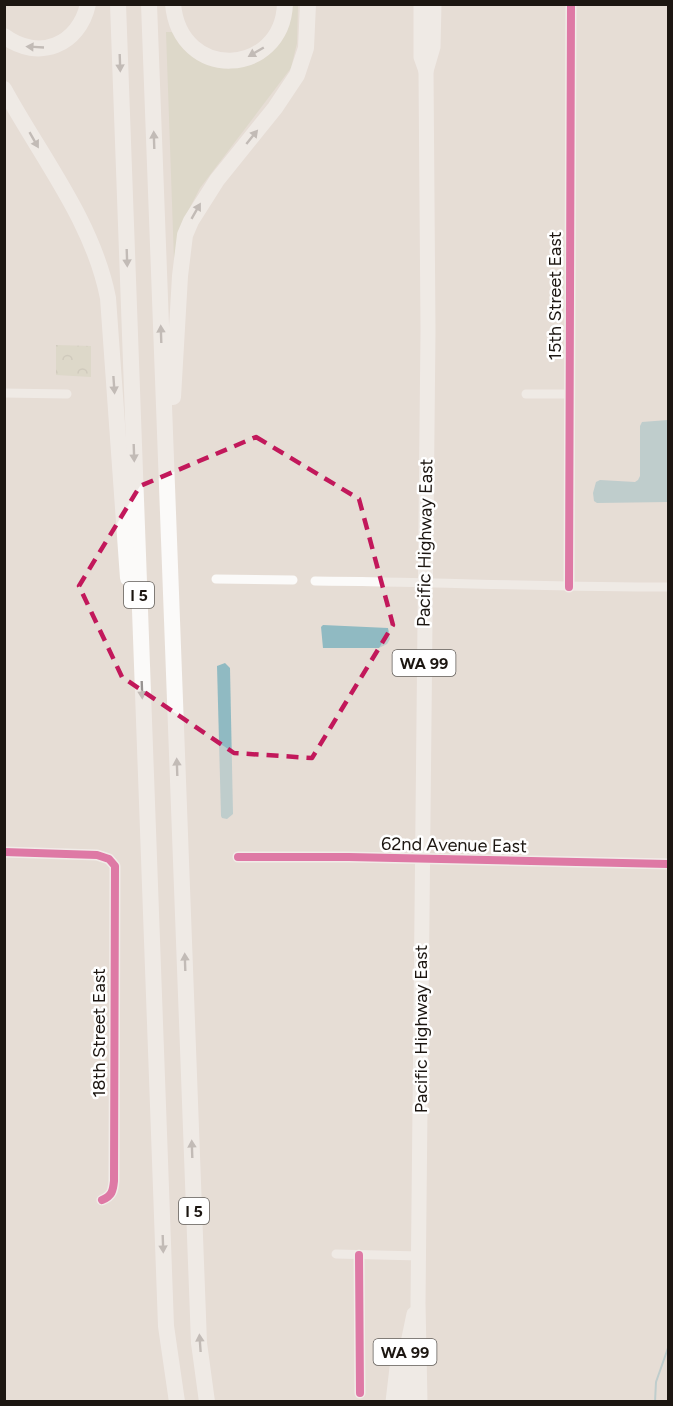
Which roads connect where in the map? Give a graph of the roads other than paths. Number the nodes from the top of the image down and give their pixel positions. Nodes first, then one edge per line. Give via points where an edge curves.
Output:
1 (88, 4) edge
2 (118, 4) edge
3 (149, 4) edge
4 (173, 4) edge
5 (285, 4) edge
6 (308, 4) edge
7 (421, 4) edge
8 (434, 4) edge
9 (571, 4) edge
10 (4, 36) edge
11 (426, 71) junction
12 (4, 89) edge
13 (4, 393) edge
14 (67, 394) dead end
15 (526, 394) dead end
16 (569, 394) junction
17 (169, 561) junction
18 (216, 579) dead end
19 (293, 580) dead end
20 (315, 580) dead end
21 (424, 582) junction
22 (569, 587) junction
23 (669, 587) edge
24 (141, 659) junction
25 (4, 852) edge
26 (238, 857) dead end
27 (422, 859) junction
28 (669, 864) edge
29 (102, 1200) dead end
30 (336, 1254) dead end
31 (359, 1255) junction
32 (420, 1256) junction
33 (418, 1303) junction
34 (407, 1343) junction
35 (360, 1393) dead end
36 (177, 1401) edge
37 (207, 1401) edge
38 (393, 1401) edge
39 (407, 1401) edge
40 (420, 1401) edge

1 -> 10 highway via 74,33 48,48 27,48
2 -> 24 highway, I 5
17 -> 3 highway, I 5
5 -> 4 highway via 281,24 267,45 243,59 225,61 209,58 189,44 178,29
17 -> 6 highway via 173,382 185,235 215,183 297,75 306,48
7 - 11 main road, Pacific Highway East / WA 99 via 421,57
8 - 11 main road, Pacific Highway East / WA 99 via 433,47
9 - 16 street, 15th Street East
11 - 21 main road, Pacific Highway East / WA 99 via 428,331
12 -> 24 highway via 81,221 105,281 129,594
13 - 14 street
15 - 16 street
16 - 22 street, 15th Street East
37 -> 17 highway, I 5 via 199,1343
18 - 19 street
20 - 21 street
21 - 22 street
21 - 27 main road, Pacific Highway East / WA 99
22 - 23 street
24 -> 36 highway, I 5 via 166,1326
25 - 29 street, 18th Street East via 102,856 111,860 115,871 114,1181 113,1191
26 - 27 street, 62nd Avenue East
27 - 28 street, 62nd Avenue East
27 - 32 main road, Pacific Highway East / WA 99
30 - 31 street
31 - 32 street
31 - 35 street
32 - 33 main road, Pacific Highway East / WA 99
33 - 34 main road, Pacific Highway East / WA 99
33 - 40 main road, Pacific Highway East / WA 99
34 - 38 main road via 397,1366
34 - 39 main road, Pacific Highway East / WA 99

